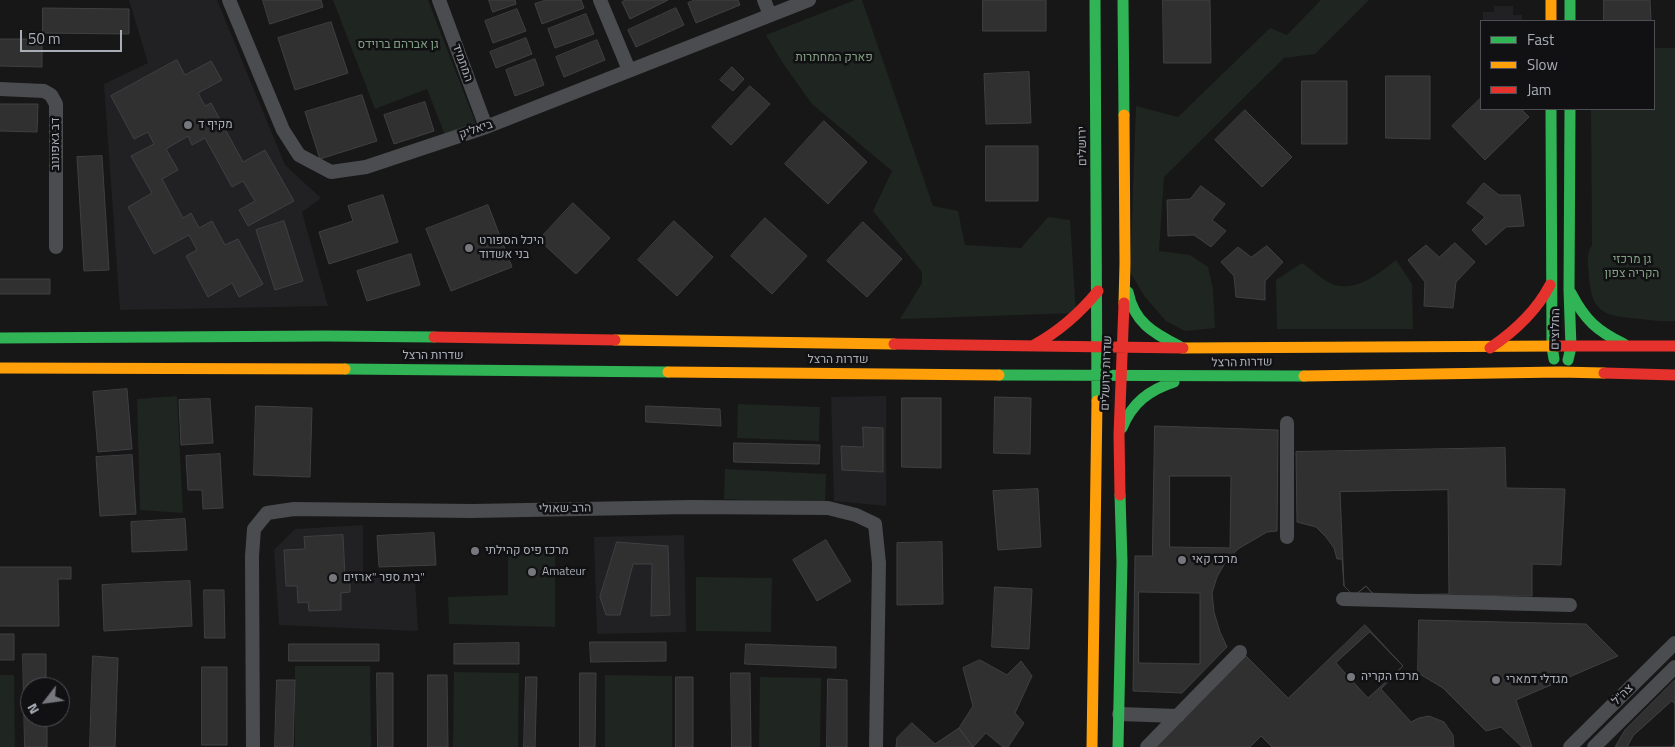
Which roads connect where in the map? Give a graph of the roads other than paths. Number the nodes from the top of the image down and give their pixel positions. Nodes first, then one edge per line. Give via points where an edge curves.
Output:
1 (230, 0) edge
2 (439, 0) edge
3 (600, 0) edge
4 (764, 0) edge
5 (809, 0) edge
6 (1095, 0) edge
7 (1124, 0) edge
8 (1571, 1) edge
9 (1549, 3) edge
10 (770, 15) junction
11 (1551, 20) edge
12 (1570, 20) edge
13 (629, 70) junction
14 (0, 89) edge
15 (1551, 110) edge
16 (1570, 110) edge
17 (486, 126) junction
18 (56, 247) dead end
19 (1125, 263) junction
20 (1551, 283) junction
21 (1570, 290) junction
22 (1098, 291) junction
23 (0, 338) edge
24 (1031, 346) junction
25 (1628, 346) junction
26 (1675, 346) edge
27 (1098, 347) junction
28 (1122, 347) junction
29 (1552, 347) junction
30 (1571, 347) junction
31 (1183, 348) junction
32 (1490, 348) junction
33 (0, 368) edge
34 (1560, 372) junction
35 (1675, 374) edge
36 (1097, 377) junction
37 (1121, 377) junction
38 (1189, 378) junction
39 (1287, 423) dead end
40 (1119, 435) junction
41 (1287, 537) dead end
42 (1343, 599) dead end
43 (1570, 606) dead end
44 (1675, 643) edge
45 (1240, 652) dead end
46 (1675, 666) edge
47 (1119, 714) junction
48 (1178, 716) junction
49 (253, 747) edge
50 (876, 747) edge
51 (1092, 747) edge
52 (1118, 747) edge
53 (1147, 747) edge
54 (1570, 747) edge
55 (1594, 747) edge

1 - 17 street, ביאליק via 283,130 299,155 331,172 366,167
2 - 17 street, המתמיד
3 - 13 street
4 - 10 street
5 - 10 street, ביאליק
6 - 22 main road, ירושלים
7 - 19 main road, שדרות ירושלים
8 - 12 main road
9 - 11 main road
10 - 13 street, ביאליק
13 - 17 street, ביאליק
14 - 18 street, דב גאפונוב via 44,91 56,104
15 - 20 main road, החלוצים
16 - 21 main road, החלוצים
19 - 28 main road, שדרות ירושלים
19 - 31 main road via 1128,298 1135,314 1156,335
20 - 29 main road, החלוצים
20 - 32 main road via 1532,315
21 - 25 main road via 1592,326
21 - 30 main road, החלוצים
22 - 24 main road via 1069,324
22 - 27 main road, שדרות ירושלים
23 - 24 main road, שדרות הרצל via 328,336
24 - 27 main road, שדרות הרצל
25 - 26 main road, שדרות הרצל
25 - 30 main road, שדרות הרצל
27 - 28 main road, שדרות הרצל
27 - 36 main road, שדרות ירושלים
28 - 31 main road, שדרות הרצל
28 - 37 main road, שדרות ירושלים
29 - 30 main road, שדרות הרצל
29 - 32 main road, שדרות הרצל
29 - 34 main road, החלוצים
30 - 34 main road, החלוצים
31 - 32 main road, שדרות הרצל
33 - 36 main road, שדרות הרצל
34 - 35 main road, שדרות הרצל
34 - 38 main road, שדרות הרצל
36 - 37 main road, שדרות הרצל
36 - 51 main road, שדרות ירושלים
37 - 38 main road, שדרות הרצל
37 - 40 main road, שדרות ירושלים
38 - 40 main road via 1160,386 1140,397
39 - 41 street
40 - 47 main road, שדרות ירושלים via 1122,562
42 - 43 street
44 - 54 street, צה"ל
45 - 48 street
46 - 55 street, צה"ל
47 - 48 street
47 - 52 main road, שדרות ירושלים
48 - 53 street
49 - 50 street, הרב שאולי via 252,556 254,529 267,512 294,509 472,511 690,507 828,508 875,524 880,563

